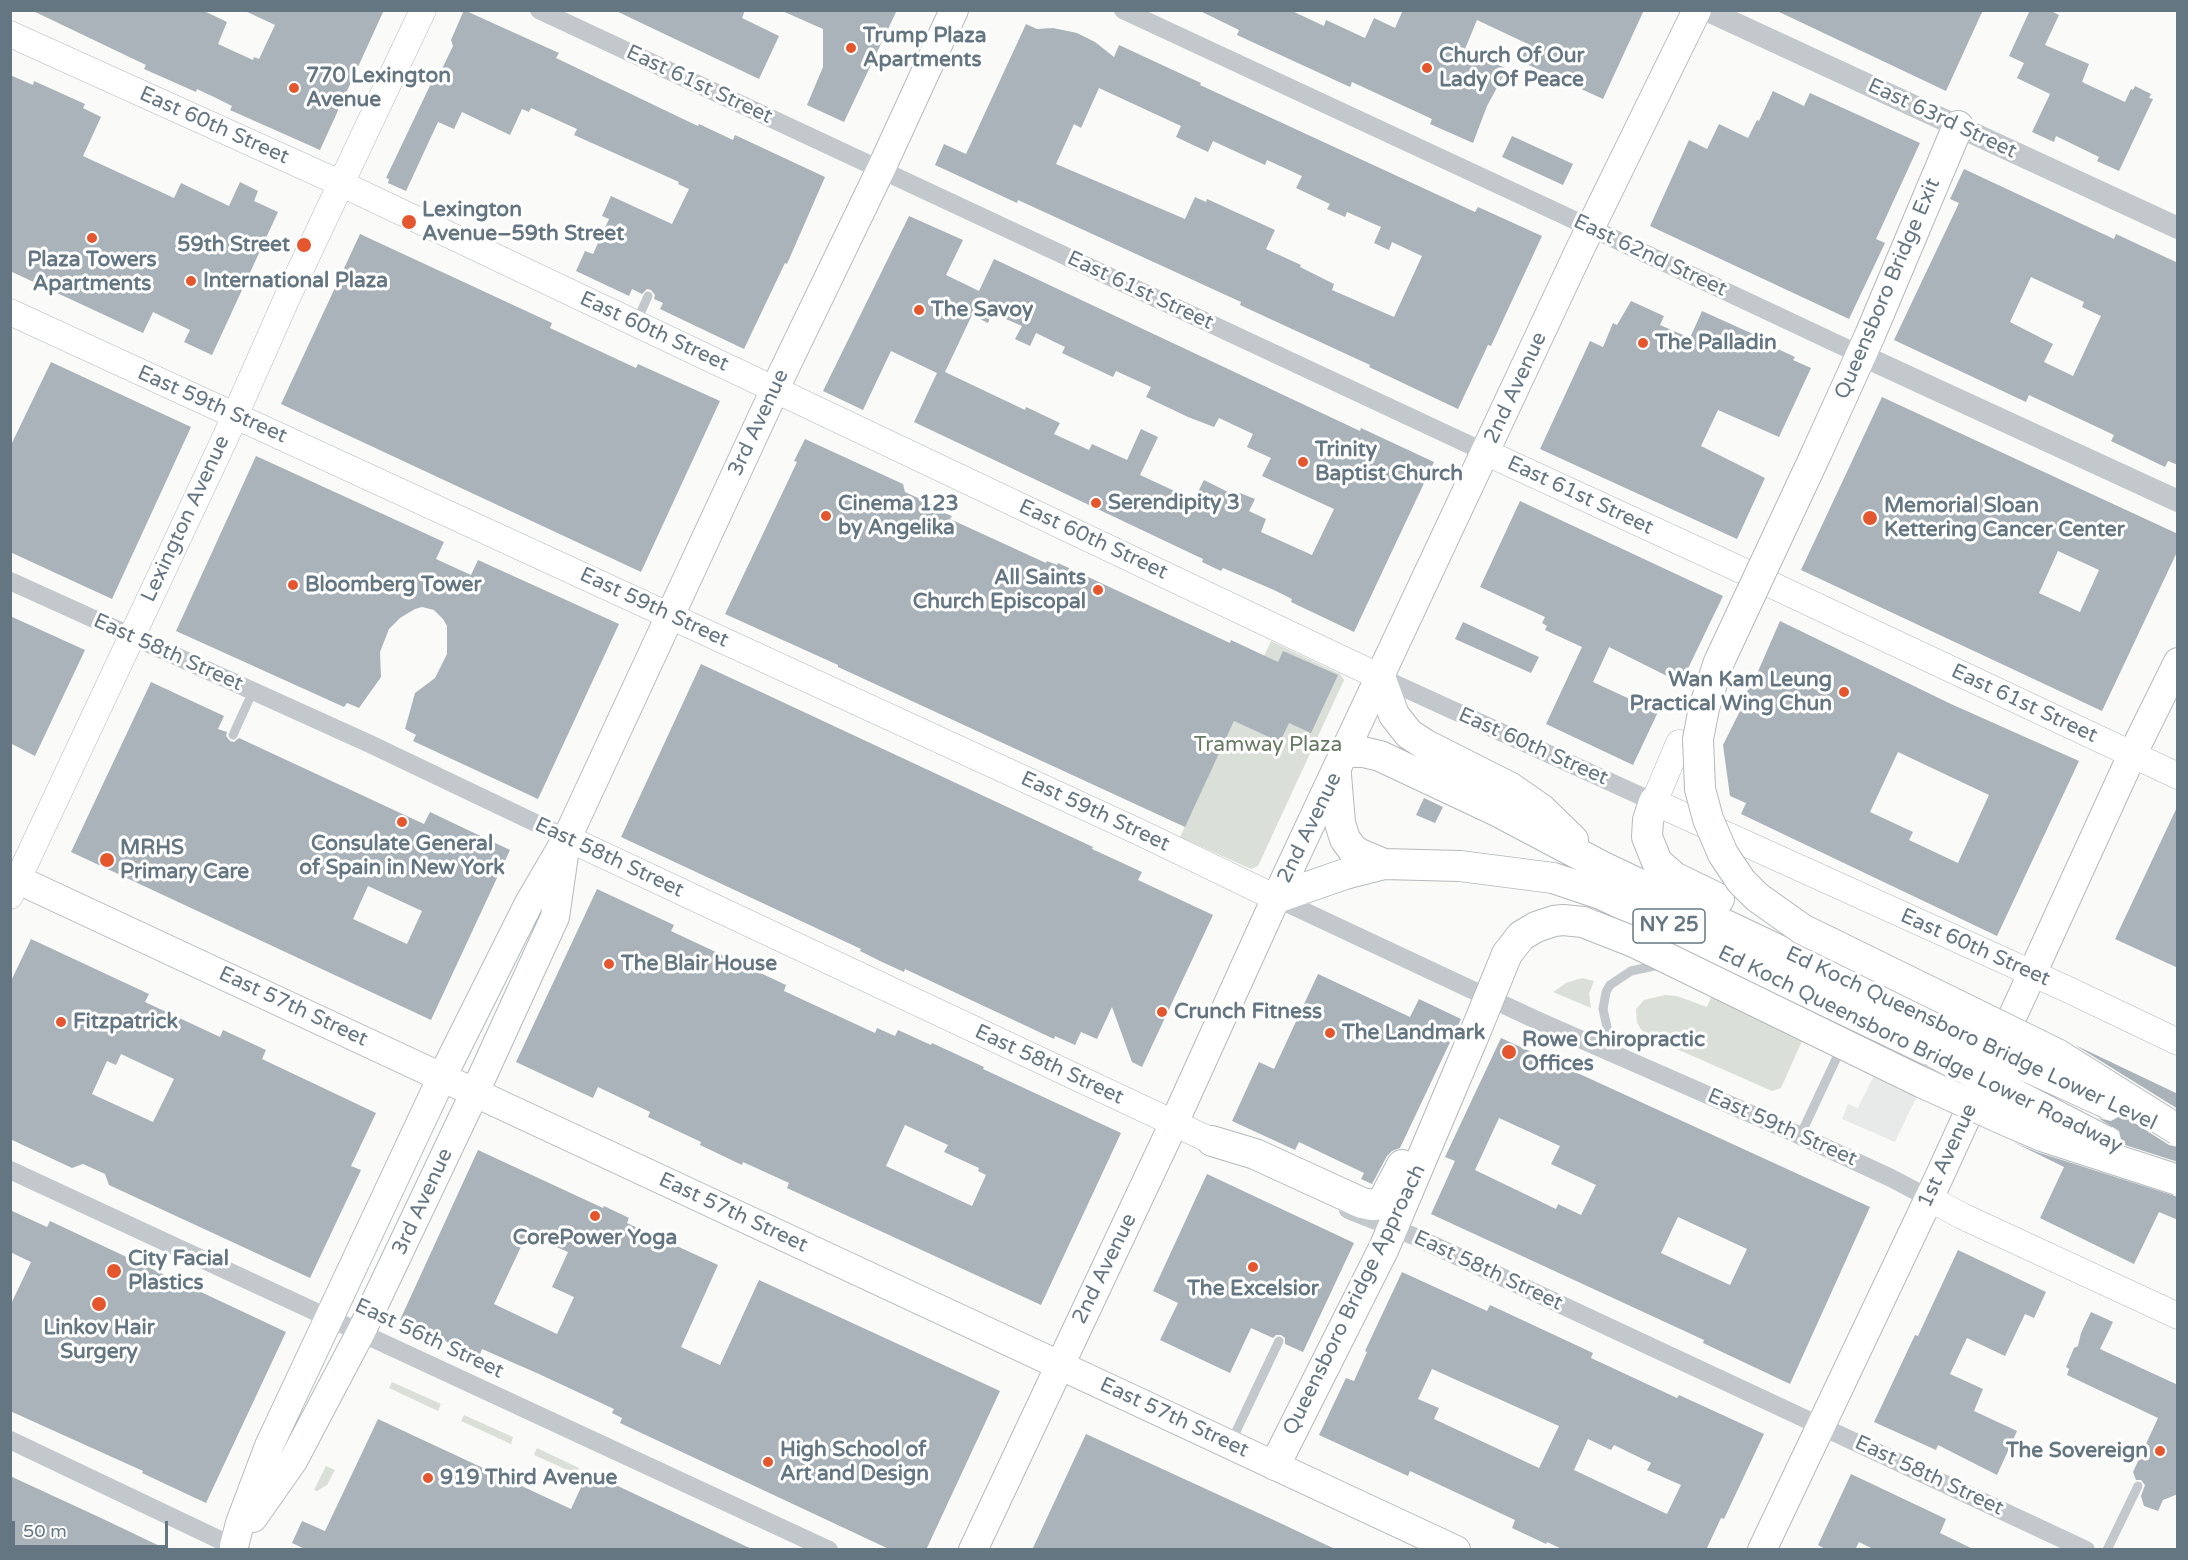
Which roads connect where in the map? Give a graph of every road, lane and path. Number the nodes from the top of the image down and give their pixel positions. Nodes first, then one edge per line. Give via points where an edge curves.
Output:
1 (423, 10) edge
2 (539, 10) edge
3 (954, 10) edge
4 (1123, 10) edge
5 (1696, 10) edge
6 (1706, 10) edge
7 (10, 34) edge
8 (1958, 126) junction
9 (881, 170) junction
10 (342, 184) junction
11 (1591, 227) junction
12 (2178, 228) edge
13 (648, 296) dead end
14 (10, 312) edge
15 (636, 324) junction
16 (1861, 355) junction
17 (775, 389) junction
18 (234, 415) junction
19 (1487, 453) junction
20 (2178, 501) edge
21 (1741, 570) dead end
22 (10, 581) edge
23 (1774, 586) dead end
24 (669, 615) junction
25 (132, 636) junction
26 (2178, 662) edge
27 (1380, 677) junction
28 (253, 691) junction
29 (233, 735) dead end
30 (1679, 743) dead end
31 (2132, 754) junction
32 (1341, 764) junction
33 (2178, 776) edge
34 (1654, 801) junction
35 (567, 838) junction
36 (1384, 864) junction
37 (1601, 866) junction
38 (13, 884) edge
39 (1276, 898) junction
40 (2032, 974) junction
41 (528, 977) junction
42 (1735, 980) joint
43 (469, 1021) junction
44 (1856, 1035) dead end
45 (1943, 1042) junction
46 (2178, 1042) edge
47 (1877, 1045) dead end
48 (1599, 1048) junction
49 (1837, 1057) dead end
50 (442, 1077) junction
51 (475, 1092) junction
52 (1449, 1097) junction
53 (1174, 1123) junction
54 (2178, 1123) edge
55 (2178, 1130) edge
56 (2178, 1135) edge
57 (1800, 1136) junction
58 (1212, 1141) junction
59 (10, 1170) edge
60 (2178, 1179) edge
61 (2178, 1195) edge
62 (1929, 1198) junction
63 (1393, 1229) junction
64 (2178, 1316) edge
65 (330, 1318) junction
66 (361, 1332) junction
67 (1279, 1341) dead end
68 (1059, 1365) junction
69 (1820, 1426) junction
70 (10, 1440) edge
71 (1230, 1444) junction
72 (1275, 1465) junction
73 (2138, 1486) dead end
74 (236, 1548) edge
75 (829, 1550) edge
76 (972, 1550) edge
77 (1456, 1550) edge
78 (1762, 1550) edge
79 (2086, 1550) edge
80 (2107, 1550) edge

1 - 10 main road, Lexington Avenue
2 - 9 street, East 61st Street
3 - 9 main road, 3rd Avenue
4 - 11 street, East 62nd Street
5 - 11 main road, 2nd Avenue
6 - 8 street, East 63rd Street
7 - 10 main road, East 60th Street
8 - 12 street, East 63rd Street
8 - 16 highway, Queensboro Bridge Exit
9 - 17 main road, 3rd Avenue
9 - 19 street, East 61st Street
10 - 15 main road, East 60th Street
10 - 18 main road, Lexington Avenue
11 - 16 street, East 62nd Street
11 - 19 main road, 2nd Avenue
13 - 15 lane
14 - 18 main road, East 59th Street
15 - 17 main road, East 60th Street
16 - 20 street, East 62nd Street
16 - 55 highway, Queensboro Bridge Exit, bridge via 1719,662 1698,739 1700,789 1708,819 1723,854 1741,881 1794,924 2057,1053
17 - 24 main road, 3rd Avenue
17 - 27 main road, East 60th Street
18 - 24 main road, East 59th Street
18 - 25 main road, Lexington Avenue
19 - 21 main road, East 61st Street
19 - 27 main road, 2nd Avenue
22 - 25 street, East 58th Street
23 - 31 main road, East 61st Street
24 - 35 main road, 3rd Avenue
24 - 39 main road, East 59th Street
25 - 28 street, East 58th Street
25 - 38 main road, Lexington Avenue
26 - 31 main road, 1st Avenue
27 - 32 main road, 2nd Avenue
27 - 34 street, East 60th Street
27 - 37 highway, NY 25 via 1394,715 1409,734 1528,799
28 - 29 lane
28 - 35 street, East 58th Street
30 - 34 main road
31 - 33 main road, East 61st Street
31 - 40 main road, 1st Avenue
32 - 36 highway, NY 25 via 1340,824 1345,839 1353,850
32 - 37 highway via 1363,752 1380,756
32 - 39 main road, 2nd Avenue
34 - 40 main road, East 60th Street
34 - 45 highway via 1648,820 1648,842 1657,862 1674,877
35 - 41 main road, 3rd Avenue via 555,917
35 - 43 main road, 3rd Avenue
35 - 53 main road, East 58th Street
36 - 39 highway, NY 25
36 - 45 highway, Ed Koch Queensboro Bridge Lower Roadway / NY 25 via 1520,872 1586,888
37 - 45 highway, Ed Koch Queensboro Bridge Lower Level / NY 25
38 - 50 main road, East 57th Street
39 - 48 street, East 59th Street
39 - 53 main road, 2nd Avenue
40 - 46 main road, East 60th Street
40 - 62 main road, 1st Avenue
41 - 43 main road
41 - 51 main road, 3rd Avenue
42 - 44 street
42 - 48 lane via 1664,964 1623,975 1606,992 1603,1009 1607,1027
43 - 50 main road, 3rd Avenue
45 - 47 street
45 - 54 highway, bridge
45 - 56 highway, Ed Koch Queensboro Bridge Lower Level / NY 25, bridge
45 - 60 highway, Ed Koch Queensboro Bridge Lower Roadway / NY 25, bridge
45 - 61 street, bridge
48 - 57 street, East 59th Street
49 - 57 lane
50 - 51 main road, East 57th Street
50 - 65 main road, 3rd Avenue
51 - 66 main road, 3rd Avenue
51 - 68 main road, East 57th Street
52 - 58 highway via 1384,1199 1376,1205 1362,1203 1255,1154
52 - 60 highway, Queensboro Bridge Approach, bridge via 1507,954 1521,936 1536,927 1563,920 1583,922 1634,942 2007,1121
52 - 63 highway, Queensboro Bridge Approach
53 - 58 main road, East 58th Street
53 - 68 main road, 2nd Avenue
57 - 62 street, East 59th Street
58 - 63 street, East 58th Street via 1252,1164
59 - 65 street, East 56th Street
62 - 64 main road, East 59th Street
62 - 69 main road, 1st Avenue
63 - 69 street, East 58th Street
63 - 72 highway, Queensboro Bridge Approach
65 - 66 street, East 56th Street
65 - 74 main road, 3rd Avenue via 269,1446 240,1523
66 - 74 main road, 3rd Avenue via 293,1461
66 - 75 street, East 56th Street
67 - 71 lane
68 - 71 main road, East 57th Street
68 - 76 main road, 2nd Avenue
69 - 78 main road, 1st Avenue
69 - 79 street, East 58th Street
70 - 74 street
71 - 72 main road, East 57th Street
72 - 77 main road, East 57th Street
73 - 80 lane

